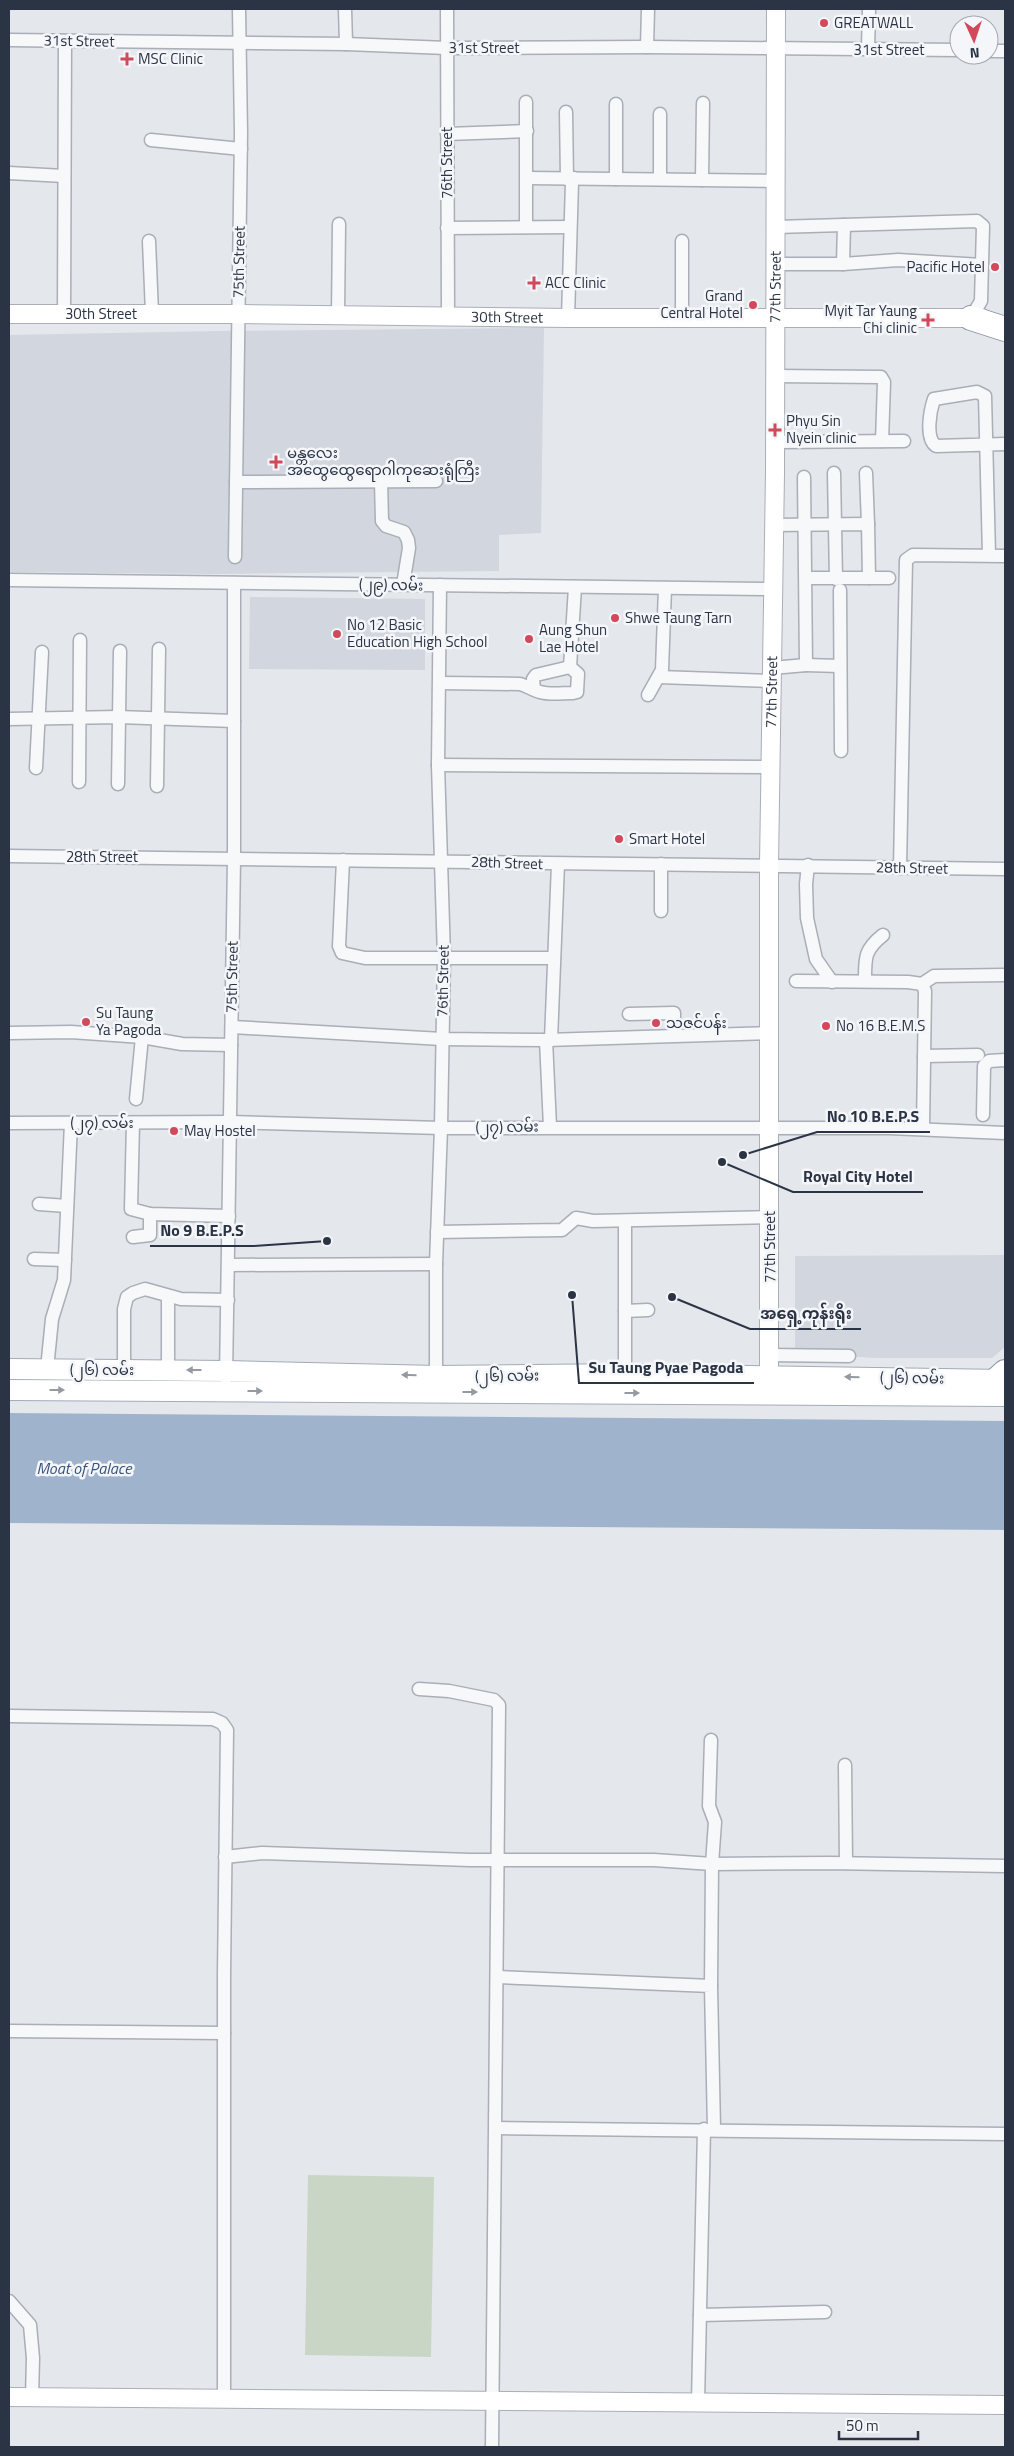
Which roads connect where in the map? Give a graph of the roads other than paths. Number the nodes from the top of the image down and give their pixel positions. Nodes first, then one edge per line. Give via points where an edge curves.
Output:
1 (239, 9) edge
2 (345, 9) edge
3 (447, 9) edge
4 (648, 9) edge
5 (776, 9) edge
6 (869, 9) edge
7 (9, 40) edge
8 (65, 41) junction
9 (239, 44) junction
10 (346, 44) junction
11 (647, 47) junction
12 (447, 48) junction
13 (776, 48) junction
14 (868, 48) junction
15 (949, 50) edge
16 (526, 102) dead end
17 (703, 103) dead end
18 (616, 104) dead end
19 (566, 112) dead end
20 (660, 114) dead end
21 (527, 131) junction
22 (447, 134) junction
23 (152, 140) dead end
24 (241, 148) junction
25 (9, 173) edge
26 (64, 176) junction
27 (528, 178) junction
28 (571, 179) junction
29 (616, 179) junction
30 (660, 179) junction
31 (702, 180) junction
32 (776, 181) junction
33 (340, 224) dead end
34 (844, 225) junction
35 (526, 226) junction
36 (570, 227) junction
37 (776, 227) junction
38 (447, 228) junction
39 (149, 241) dead end
40 (682, 241) dead end
41 (775, 264) junction
42 (843, 264) junction
43 (982, 265) junction
44 (152, 313) junction
45 (9, 314) edge
46 (64, 314) junction
47 (239, 314) junction
48 (338, 316) junction
49 (448, 317) junction
50 (568, 318) junction
51 (682, 318) junction
52 (996, 318) edge
53 (775, 319) junction
54 (775, 376) junction
55 (882, 441) junction
56 (904, 441) dead end
57 (774, 442) junction
58 (1005, 444) edge
59 (987, 445) junction
60 (834, 473) dead end
61 (866, 473) dead end
62 (804, 477) dead end
63 (381, 481) junction
64 (436, 481) dead end
65 (236, 482) junction
66 (806, 524) junction
67 (835, 524) junction
68 (868, 524) junction
69 (774, 525) junction
70 (989, 555) junction
71 (1005, 556) edge
72 (235, 557) dead end
73 (806, 578) junction
74 (869, 578) junction
75 (889, 578) dead end
76 (9, 580) edge
77 (234, 583) junction
78 (838, 584) junction
79 (403, 585) junction
80 (440, 585) junction
81 (574, 587) junction
82 (665, 588) junction
83 (774, 590) junction
84 (80, 640) dead end
85 (159, 649) dead end
86 (120, 651) dead end
87 (42, 652) dead end
88 (806, 665) junction
89 (840, 666) junction
90 (570, 667) junction
91 (772, 674) junction
92 (659, 677) junction
93 (440, 683) junction
94 (534, 690) junction
95 (648, 695) dead end
96 (39, 717) junction
97 (118, 717) junction
98 (80, 718) junction
99 (9, 719) edge
100 (158, 720) junction
101 (234, 722) junction
102 (841, 751) dead end
103 (438, 764) junction
104 (771, 767) junction
105 (36, 768) dead end
106 (79, 782) dead end
107 (118, 784) dead end
108 (157, 786) dead end
109 (9, 856) edge
110 (234, 858) junction
111 (343, 860) junction
112 (440, 861) junction
113 (558, 864) junction
114 (661, 864) junction
115 (769, 864) junction
116 (808, 865) junction
117 (900, 868) junction
118 (1005, 869) edge
119 (661, 911) dead end
120 (883, 935) dead end
121 (444, 957) junction
122 (554, 958) junction
123 (1005, 975) edge
124 (796, 981) dead end
125 (865, 981) junction
126 (832, 982) junction
127 (922, 984) junction
128 (629, 1014) dead end
129 (232, 1027) junction
130 (9, 1033) edge
131 (770, 1033) junction
132 (674, 1035) junction
133 (142, 1037) junction
134 (442, 1039) junction
135 (549, 1040) junction
136 (231, 1045) junction
137 (978, 1055) dead end
138 (924, 1056) junction
139 (1005, 1060) edge
140 (136, 1099) dead end
141 (982, 1115) dead end
142 (230, 1122) junction
143 (9, 1123) edge
144 (71, 1123) junction
145 (133, 1123) junction
146 (550, 1127) junction
147 (442, 1128) junction
148 (923, 1129) junction
149 (771, 1130) junction
150 (1005, 1133) edge
151 (39, 1204) dead end
152 (67, 1206) junction
153 (150, 1214) junction
154 (229, 1216) junction
155 (770, 1217) junction
156 (625, 1221) junction
157 (437, 1232) junction
158 (133, 1237) dead end
159 (34, 1259) dead end
160 (65, 1260) junction
161 (436, 1264) junction
162 (228, 1265) junction
163 (168, 1297) junction
164 (228, 1300) junction
165 (648, 1310) dead end
166 (625, 1311) junction
167 (769, 1355) junction
168 (849, 1356) dead end
169 (9, 1369) edge
170 (47, 1369) junction
171 (124, 1370) junction
172 (168, 1370) junction
173 (227, 1370) junction
174 (625, 1374) junction
175 (769, 1376) junction
176 (1003, 1382) edge
177 (436, 1384) junction
178 (9, 1390) edge
179 (225, 1391) junction
180 (419, 1690) dead end
181 (9, 1716) edge
182 (711, 1740) dead end
183 (845, 1765) dead end
184 (225, 1858) junction
185 (485, 1860) junction
186 (846, 1863) junction
187 (712, 1864) junction
188 (1005, 1866) edge
189 (497, 1977) junction
190 (711, 1986) junction
191 (9, 2031) edge
192 (224, 2033) junction
193 (496, 2128) junction
194 (709, 2129) junction
195 (1005, 2134) edge
196 (9, 2301) edge
197 (825, 2312) dead end
198 (700, 2315) junction
199 (9, 2397) edge
200 (32, 2397) junction
201 (224, 2397) junction
202 (493, 2399) junction
203 (698, 2402) junction
204 (1005, 2405) edge
205 (492, 2447) edge

1 - 9 street, 75th Street
2 - 10 street
3 - 12 street, 76th Street
4 - 11 street
5 - 13 street, 77th Street
6 - 14 street
7 - 8 street, 31st Street
8 - 9 street, 31st Street
8 - 26 street
9 - 10 street, 31st Street
9 - 24 street, 75th Street via 247,132
10 - 12 street, 31st Street
11 - 12 street, 31st Street
11 - 13 street, 31st Street
12 - 22 street, 76th Street
13 - 14 street, 31st Street
13 - 32 street, 77th Street
14 - 15 street, 31st Street
16 - 21 street
17 - 31 street
18 - 29 street
19 - 28 street
20 - 30 street
21 - 22 street
21 - 27 street
22 - 38 street, 76th Street
23 - 24 street
24 - 47 street, 75th Street
25 - 26 street
26 - 46 street
27 - 28 street
27 - 35 street
28 - 29 street
28 - 36 street
29 - 30 street
30 - 31 street
31 - 32 street
32 - 37 street, 77th Street
33 - 48 street
34 - 37 street
34 - 42 street
34 - 43 street via 977,221 983,226
35 - 36 street
35 - 38 street
36 - 50 street
37 - 41 street, 77th Street
38 - 49 street, 76th Street
39 - 44 street
40 - 51 street
41 - 42 street
41 - 53 street, 77th Street
42 - 43 street via 898,260
43 - 52 street via 981,301
44 - 46 street, 30th Street
44 - 47 street, 30th Street
45 - 46 street, 30th Street
47 - 48 street, 30th Street
47 - 65 street, 75th Street
48 - 49 street, 30th Street
49 - 50 street, 30th Street
50 - 51 street, 30th Street
51 - 53 street, 30th Street
52 - 53 street, 30th Street
53 - 54 street, 77th Street
54 - 55 street via 880,377 884,382
54 - 57 street, 77th Street
55 - 56 street
55 - 57 street
57 - 69 street, 77th Street
58 - 59 street
59 - 59 street via 936,446 932,443 931,407 934,399 967,394 985,396
59 - 70 street
60 - 67 street
61 - 68 street
62 - 66 street
63 - 64 street
63 - 65 street
63 - 79 street via 382,521 386,526 404,532 408,540
65 - 72 street, 75th Street
66 - 67 street
66 - 69 street
66 - 73 street
67 - 68 street
67 - 78 street
68 - 74 street
69 - 83 street, 77th Street
70 - 71 street
70 - 117 street via 913,555 906,560
73 - 78 street
73 - 88 street
74 - 75 street
74 - 78 street
76 - 77 street, (၂၉) လမ်း
77 - 79 street, (၂၉) လမ်း
77 - 101 street, 75th Street
78 - 89 street
79 - 80 street, (၂၉) လမ်း
80 - 81 street, (၂၉) လမ်း
80 - 93 street, 76th Street
81 - 82 street, (၂၉) လမ်း
81 - 90 street
82 - 83 street, (၂၉) လမ်း
82 - 92 street via 663,661
83 - 91 street, 77th Street
84 - 98 street
85 - 100 street
86 - 97 street
87 - 96 street
88 - 89 street
88 - 91 street
89 - 102 street
90 - 94 street via 534,676
90 - 94 street via 578,674 577,692 550,694
91 - 92 street
91 - 104 street, 77th Street
92 - 95 street
93 - 94 street via 520,684
93 - 103 street, 76th Street
96 - 98 street
96 - 99 street
96 - 105 street
97 - 98 street
97 - 100 street
97 - 107 street
98 - 106 street
100 - 101 street
100 - 108 street
101 - 110 street, 75th Street
103 - 104 street
103 - 112 street, 76th Street
104 - 115 street, 77th Street
109 - 110 street, 28th Street
110 - 111 street, 28th Street
110 - 129 street, 75th Street
111 - 112 street, 28th Street
111 - 121 street via 339,946 342,953 365,958
112 - 113 street, 28th Street
112 - 121 street, 76th Street
113 - 114 street, 28th Street
113 - 122 street
114 - 115 street, 28th Street
114 - 119 street
115 - 116 street, 28th Street
115 - 131 street, 77th Street
116 - 117 street, 28th Street
116 - 126 street via 807,918 816,959
117 - 118 street, 28th Street
120 - 125 street via 871,944 865,958
121 - 122 street
121 - 134 street, 76th Street
122 - 135 street
123 - 127 street via 934,976
124 - 126 street
125 - 126 street
125 - 127 street
127 - 138 street
128 - 132 street via 674,1013
129 - 134 street
129 - 136 street, 75th Street
130 - 133 street via 71,1032
131 - 132 street
131 - 149 street, 77th Street
132 - 135 street
133 - 136 street via 182,1044
133 - 140 street
134 - 135 street
134 - 147 street, 76th Street
135 - 146 street
136 - 142 street, 75th Street
137 - 138 street
138 - 148 street
139 - 141 street via 989,1061 984,1066
142 - 145 street, (၂၇) လမ်း
142 - 147 street, (၂၇) လမ်း
142 - 154 street, 75th Street
143 - 144 street, (၂၇) လမ်း
144 - 145 street, (၂၇) လမ်း
144 - 152 street
145 - 153 street via 131,1210
146 - 147 street, (၂၇) လမ်း
146 - 149 street, (၂၇) လမ်း
147 - 157 street, 76th Street
148 - 149 street, (၂၇) လမ်း
148 - 150 street, (၂၇) လမ်း
149 - 155 street, 77th Street
151 - 152 street
152 - 160 street
153 - 154 street
153 - 158 street via 150,1235
154 - 162 street, 75th Street
155 - 156 street
155 - 167 street, 77th Street
156 - 157 street via 576,1218 562,1230
156 - 166 street
157 - 161 street, 76th Street
159 - 160 street
160 - 170 street via 64,1280 52,1319
161 - 162 street
161 - 177 street, 76th Street
162 - 164 street, 75th Street
163 - 164 street
163 - 171 street via 144,1289 127,1297 124,1309
163 - 172 street
164 - 173 street, 75th Street
165 - 166 street
166 - 174 street
167 - 168 street
167 - 175 street, 77th Street
169 - 170 main road, (၂၆) လမ်း
170 - 171 main road, (၂၆) လမ်း
171 - 172 main road, (၂၆) လမ်း
173 -> 172 main road, (၂၆) လမ်း
177 -> 173 main road, (၂၆) လမ်း
173 - 179 street, 75th Street
174 - 175 main road, (၂၆) လမ်း
174 - 177 main road, (၂၆) လမ်း
176 -> 175 main road, (၂၆) လမ်း
177 -> 176 main road, (၂၆) လမ်း
179 -> 177 main road, (၂၆) လမ်း
178 -> 179 main road, (၂၆) လမ်း
180 - 185 street via 449,1691 494,1700 498,1705
181 - 184 street via 218,1720 227,1734
182 - 187 street via 709,1806 715,1822
183 - 186 street
184 - 185 street via 262,1853
184 - 192 street
185 - 187 street via 654,1860
185 - 189 street
186 - 187 street
186 - 188 street
187 - 190 street
189 - 190 street
189 - 193 street
190 - 194 street
191 - 192 street
192 - 201 street
193 - 194 street
193 - 202 street
194 - 195 street
194 - 198 street
196 - 200 street via 30,2325
197 - 198 street
198 - 203 street
199 - 200 street
200 - 201 street
201 - 202 street
202 - 203 street
202 - 205 street
203 - 204 street

